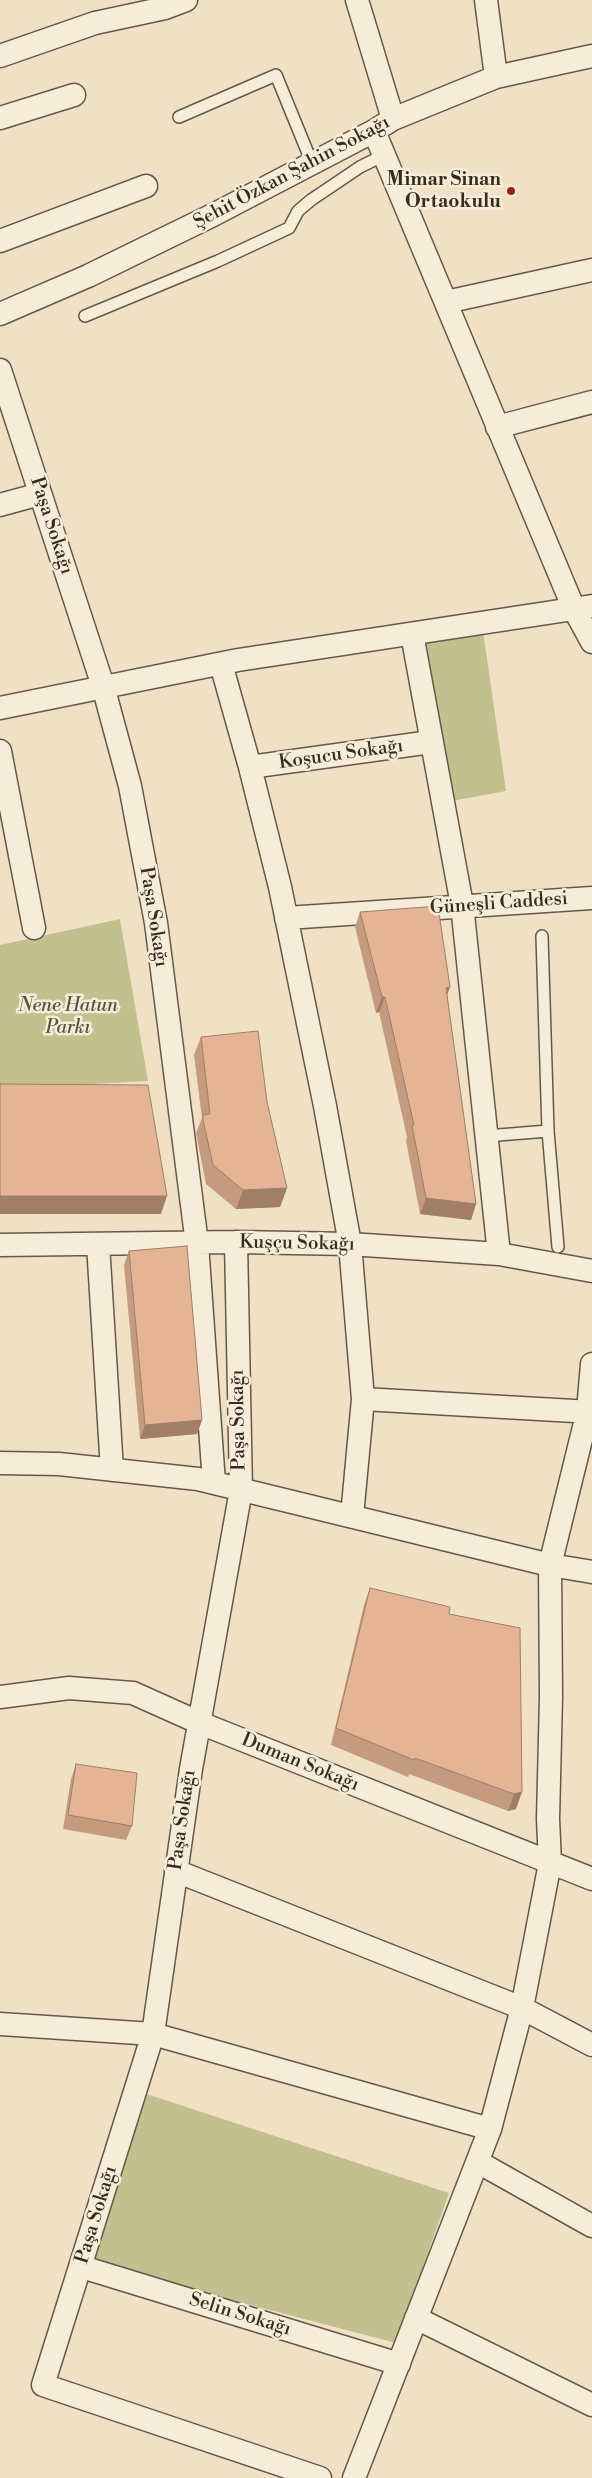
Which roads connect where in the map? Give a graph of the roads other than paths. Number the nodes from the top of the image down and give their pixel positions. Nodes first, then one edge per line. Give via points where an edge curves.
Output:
1 (186, 0) edge
2 (357, 0) edge
3 (486, 0) edge
4 (164, 4) edge
5 (0, 56) edge
6 (592, 56) edge
7 (496, 77) junction
8 (74, 95) dead end
9 (179, 117) dead end
10 (0, 118) edge
11 (393, 119) junction
12 (374, 131) junction
13 (384, 156) junction
14 (312, 163) junction
15 (146, 186) dead end
16 (0, 241) edge
17 (592, 270) edge
18 (446, 302) junction
19 (0, 314) edge
20 (85, 316) dead end
21 (0, 370) edge
22 (592, 402) edge
23 (497, 427) junction
24 (40, 494) junction
25 (0, 506) edge
26 (583, 607) edge
27 (412, 634) junction
28 (592, 642) edge
29 (221, 664) junction
30 (103, 686) junction
31 (0, 708) edge
32 (431, 742) junction
33 (0, 751) edge
34 (250, 767) junction
35 (592, 898) edge
36 (462, 906) junction
37 (286, 918) junction
38 (34, 928) dead end
39 (542, 936) dead end
40 (548, 1131) junction
41 (486, 1136) junction
42 (236, 1242) junction
43 (98, 1244) junction
44 (198, 1244) junction
45 (350, 1244) junction
46 (0, 1245) edge
47 (558, 1247) dead end
48 (499, 1254) junction
49 (592, 1271) edge
50 (592, 1364) edge
51 (363, 1399) junction
52 (590, 1411) edge
53 (0, 1463) edge
54 (112, 1470) junction
55 (214, 1483) junction
56 (241, 1490) junction
57 (352, 1516) junction
58 (550, 1564) junction
59 (592, 1572) edge
60 (0, 1697) edge
61 (200, 1723) junction
62 (550, 1863) junction
63 (176, 1871) junction
64 (592, 1879) edge
65 (522, 2008) junction
66 (0, 2024) edge
67 (153, 2034) junction
68 (592, 2045) edge
69 (490, 2129) junction
70 (478, 2162) junction
71 (592, 2226) edge
72 (82, 2267) junction
73 (416, 2318) junction
74 (398, 2364) junction
75 (592, 2405) edge
76 (320, 2478) edge
77 (354, 2478) edge

1 - 4 street
2 - 11 street
3 - 7 street
4 - 5 street via 95,23
6 - 7 street, Şehit Özkan Şahin Sokağı
7 - 11 street, Şehit Özkan Şahin Sokağı
8 - 10 street
9 - 14 lane via 276,76
11 - 12 street, Şehit Özkan Şahin Sokağı
12 - 13 street
12 - 14 street, Şehit Özkan Şahin Sokağı
13 - 18 street
13 - 20 lane via 360,167 311,200 298,211 289,228
14 - 19 street, Şehit Özkan Şahin Sokağı via 88,276
15 - 16 street
17 - 18 street
18 - 23 street
21 - 24 street, Paşa Sokağı
22 - 23 street
23 - 26 street
24 - 25 street
24 - 30 street, Paşa Sokağı
26 - 27 street
26 - 28 street
27 - 29 street
27 - 32 street
29 - 30 street
29 - 34 street
30 - 31 street
30 - 44 street, Paşa Sokağı via 130,786 156,923
32 - 34 street, Koşucu Sokağı
32 - 36 street
33 - 38 street
34 - 37 street
35 - 36 street, Güneşli Caddesi
36 - 37 street, Güneşli Caddesi
36 - 41 street
37 - 45 street
39 - 40 lane
40 - 41 lane
40 - 47 lane
41 - 48 street
42 - 44 street, Kuşçu Sokağı
42 - 45 street, Kuşçu Sokağı
42 - 56 street, Paşa Sokağı
43 - 44 street, Kuşçu Sokağı
43 - 46 street, Kuşçu Sokağı
43 - 54 street
44 - 55 street, Paşa Sokağı
45 - 48 street, Kuşçu Sokağı
45 - 51 street
48 - 49 street, Kuşçu Sokağı
50 - 52 street
51 - 52 street
51 - 57 street
52 - 58 street
53 - 54 street via 58,1464
54 - 55 street
55 - 56 street
56 - 57 street
56 - 61 street, Paşa Sokağı
57 - 58 street
58 - 59 street
58 - 62 street
60 - 61 street, Duman Sokağı via 69,1688 133,1693
61 - 62 street, Duman Sokağı
61 - 63 street, Paşa Sokağı
62 - 64 street, Duman Sokağı
62 - 65 street
63 - 65 street
63 - 67 street, Paşa Sokağı
65 - 68 street
65 - 69 street
66 - 67 street
67 - 69 street
67 - 72 street, Paşa Sokağı
69 - 70 street
70 - 71 street
70 - 73 street
72 - 74 street, Selin Sokağı
72 - 76 street, Paşa Sokağı via 43,2385
73 - 74 street
73 - 75 street
74 - 77 street

